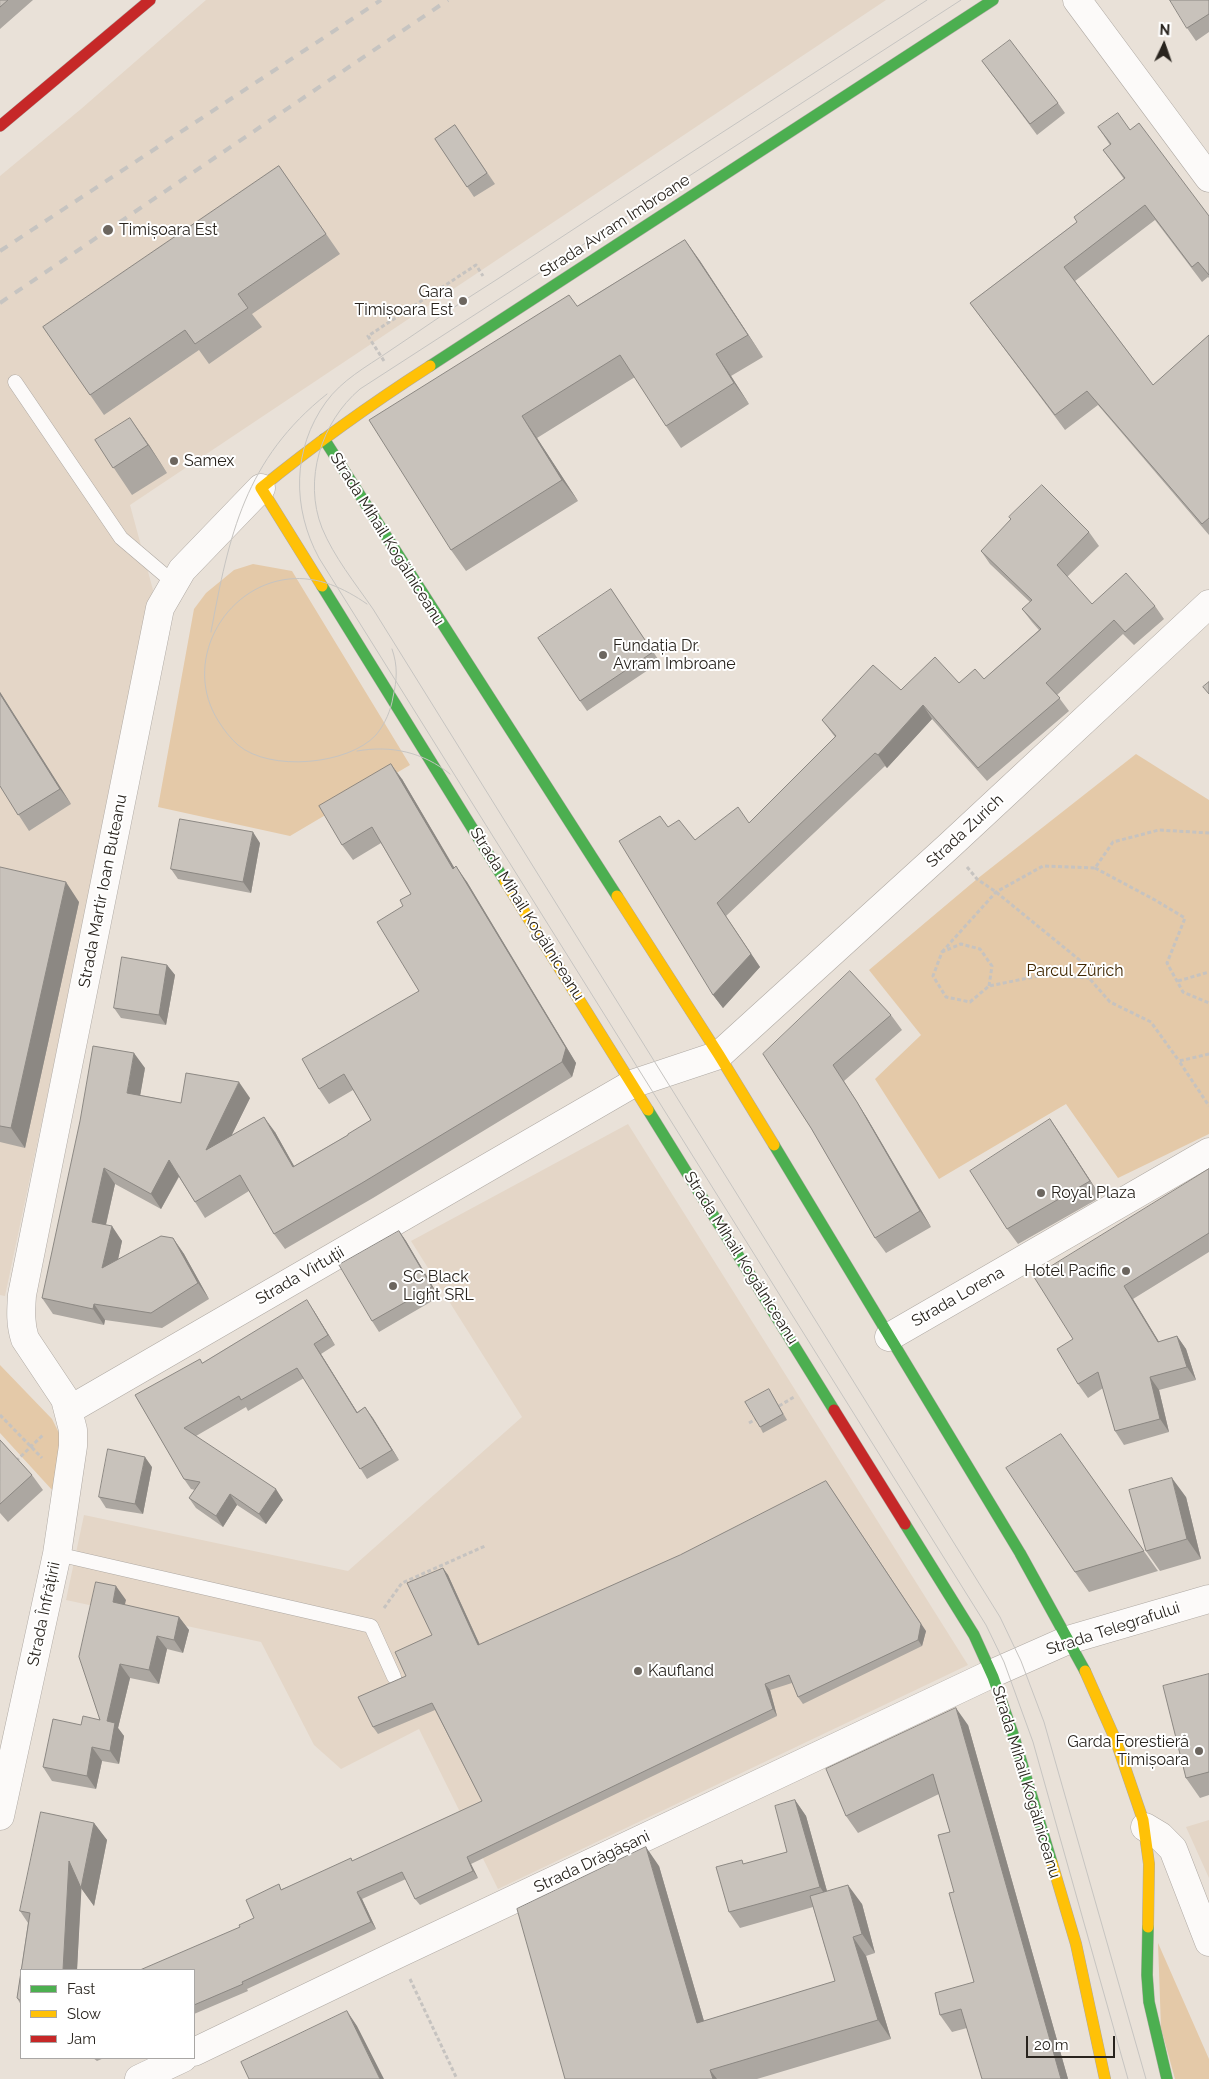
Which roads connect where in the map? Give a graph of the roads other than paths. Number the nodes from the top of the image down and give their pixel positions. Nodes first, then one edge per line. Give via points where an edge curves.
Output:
1 (150, 0) edge
2 (993, 0) edge
3 (1077, 0) edge
4 (0, 126) edge
5 (1209, 178) edge
6 (15, 382) dead end
7 (324, 439) junction
8 (261, 488) junction
9 (174, 583) junction
10 (1209, 604) edge
11 (719, 1056) junction
12 (632, 1084) junction
13 (1209, 1152) edge
14 (11, 1327) edge
15 (889, 1337) junction
16 (69, 1410) junction
17 (57, 1554) junction
18 (1209, 1599) edge
19 (1068, 1640) junction
20 (991, 1674) junction
21 (394, 1677) dead end
22 (0, 1816) edge
23 (1145, 1828) junction
24 (1209, 1942) edge
25 (195, 2052) edge
26 (181, 2059) edge
27 (139, 2079) edge
28 (1105, 2079) edge
29 (1167, 2079) edge

1 - 4 street
2 - 7 street, Strada Avram Imbroane via 400,385
3 - 5 street
6 - 9 lane via 121,538
7 - 8 street, Strada Avram Imbroane
7 - 11 street, Strada Mihail Kogălniceanu
8 - 9 street, Strada Martir Ioan Buteanu via 194,556
8 - 12 street, Strada Mihail Kogălniceanu
9 - 14 street, Strada Martir Ioan Buteanu via 160,608 156,624 20,1312
10 - 11 street, Strada Zurich
11 - 12 street, Strada Virtuții
11 - 15 street, Strada Mihail Kogălniceanu
12 - 16 street, Strada Virtuții
12 - 20 street, Strada Mihail Kogălniceanu via 964,1615
13 - 15 street, Strada Lorena
14 - 16 street via 25,1339 65,1398
15 - 19 street, Strada Mihail Kogălniceanu via 1020,1552
16 - 17 street, Strada Înfrățirii via 73,1446
17 - 21 lane via 371,1626
17 - 22 street, Strada Înfrățirii
18 - 19 street, Strada Telegrafului
19 - 20 street, Strada Telegrafului
19 - 23 street, Strada Mihail Kogălniceanu via 1119,1746
20 - 25 street, Strada Drăgășani
20 - 28 street, Strada Mihail Kogălniceanu via 1014,1734 1076,1944
23 - 24 street via 1160,1836 1173,1849
23 - 29 street, Strada Mihail Kogălniceanu via 1148,1991
26 - 27 street

